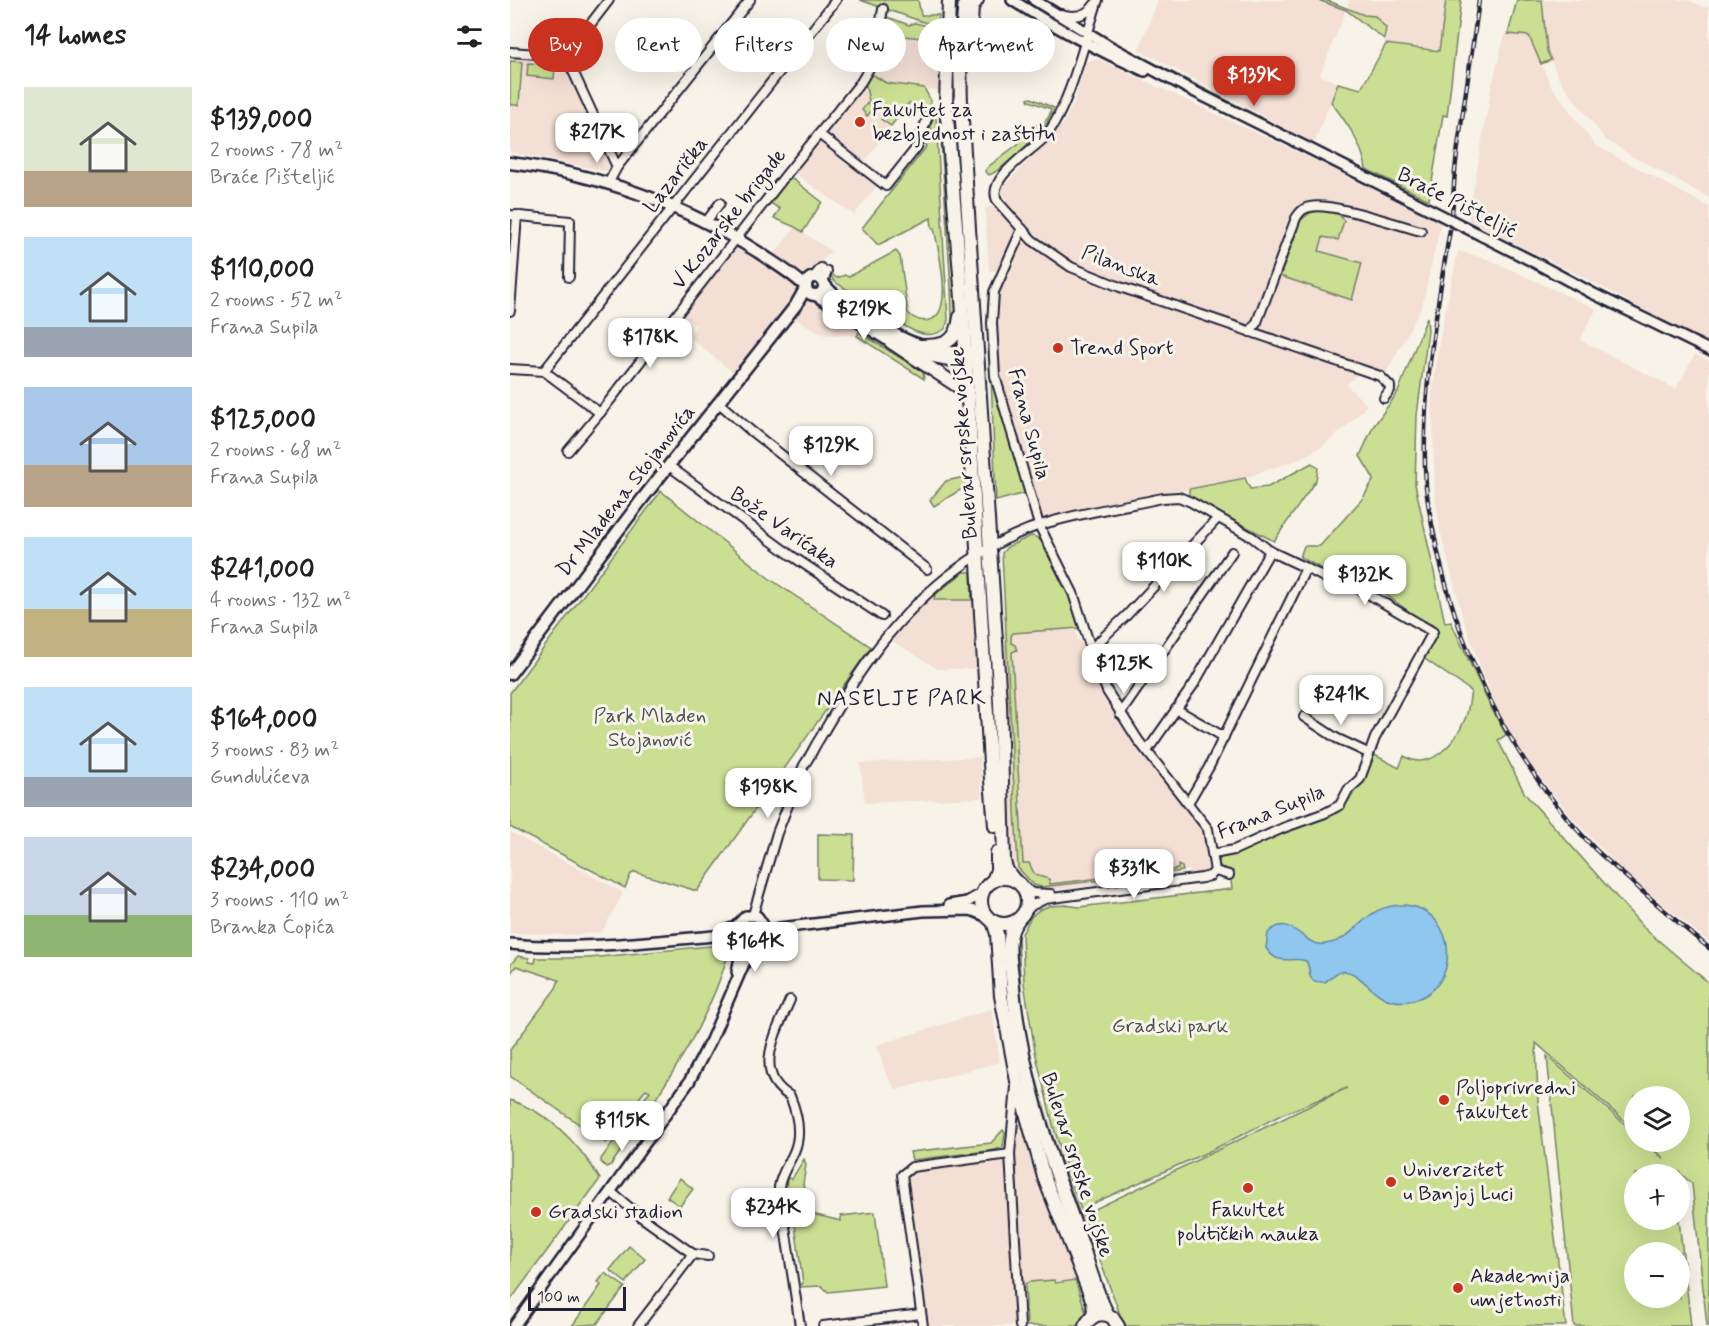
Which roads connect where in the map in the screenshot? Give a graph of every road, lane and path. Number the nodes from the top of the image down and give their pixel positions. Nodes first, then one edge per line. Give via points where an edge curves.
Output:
1 (609, 0) edge
2 (750, 0) edge
3 (836, 0) edge
4 (950, 0) edge
5 (965, 0) edge
6 (977, 0) edge
7 (1012, 0) edge
8 (1034, 0) edge
9 (1097, 0) edge
10 (883, 9) dead end
11 (1055, 12) junction
12 (595, 18) edge
13 (1086, 37) junction
14 (510, 52) edge
15 (528, 53) edge
16 (573, 72) edge
17 (961, 92) junction
18 (928, 116) dead end
19 (819, 134) junction
20 (510, 163) edge
21 (617, 167) junction
22 (609, 182) junction
23 (720, 203) dead end
24 (674, 207) junction
25 (513, 215) edge
26 (706, 222) junction
27 (1022, 229) junction
28 (1421, 231) dead end
29 (737, 239) junction
30 (786, 271) junction
31 (821, 275) junction
32 (569, 278) dead end
33 (811, 292) junction
34 (962, 298) junction
35 (510, 311) edge
36 (1250, 332) junction
37 (891, 342) junction
38 (921, 346) junction
39 (1709, 350) edge
40 (972, 357) junction
41 (510, 369) edge
42 (544, 371) junction
43 (1384, 398) dead end
44 (719, 403) junction
45 (968, 404) junction
46 (600, 413) junction
47 (568, 451) dead end
48 (669, 466) junction
49 (1218, 518) junction
50 (1040, 525) junction
51 (990, 549) junction
52 (1270, 551) junction
53 (1232, 552) dead end
54 (979, 555) junction
55 (1306, 568) junction
56 (927, 569) dead end
57 (882, 616) dead end
58 (1090, 649) junction
59 (510, 674) edge
60 (1176, 709) junction
61 (1120, 714) junction
62 (1304, 717) dead end
63 (1224, 737) junction
64 (1147, 751) junction
65 (1368, 753) junction
66 (1188, 803) junction
67 (1214, 854) junction
68 (1215, 871) junction
69 (1229, 875) dead end
70 (993, 881) junction
71 (1018, 883) junction
72 (983, 892) junction
73 (1079, 893) junction
74 (923, 911) junction
75 (1020, 917) junction
76 (990, 918) junction
77 (750, 928) junction
78 (510, 944) edge
79 (754, 944) junction
80 (732, 989) junction
81 (790, 1000) dead end
82 (1017, 1081) junction
83 (1010, 1154) junction
84 (610, 1192) junction
85 (693, 1254) junction
86 (708, 1256) dead end
87 (921, 1314) junction
88 (1108, 1315) junction
89 (1089, 1322) edge
90 (514, 1326) edge
91 (638, 1326) edge
92 (800, 1326) edge
93 (823, 1326) edge
94 (923, 1326) edge
95 (1020, 1326) edge
96 (1118, 1326) edge

1 - 12 street
2 - 21 street
3 - 24 street, Lazarička
4 - 34 main road, Bulevar srpske vojske via 946,105
5 - 17 main road, Bulevar srpske vojske
6 - 17 main road via 972,7
7 - 13 street, Braće Pišteljić via 1035,15
8 - 11 street, Braće Pišteljić
9 - 11 street via 1083,15
9 - 13 street
10 - 19 street, V Kozarske brigade via 871,67
11 - 13 street, Braće Pišteljić
13 - 27 street, Pilanska via 1056,120 1045,137 997,182 994,195
13 - 39 street, Braće Pišteljić, bridge via 1122,61 1189,89
14 - 15 street
16 - 21 street
17 - 40 main road, Bulevar srpske vojske
18 - 19 street via 917,147 886,186
19 - 29 street, V Kozarske brigade
20 - 22 main road
21 - 22 street
22 - 24 main road
23 - 26 street
24 - 26 main road
24 - 42 street, Lazarička
25 - 32 street via 570,221
25 - 35 street
26 - 29 main road
27 - 36 street, Pilanska via 1071,267
27 - 50 street, Frana Supila via 994,292 994,371
28 - 36 street via 1332,207 1303,210 1296,218
29 - 30 main road
29 - 46 street, V Kozarske brigade
30 - 31 main road via 800,276
30 - 33 main road
31 - 33 main road via 808,281
31 - 33 main road via 823,290
31 - 38 main road via 831,292
33 - 37 main road
33 - 44 main road, Dr Mladena Stojanovića via 796,304
34 - 38 main road via 953,338 936,346
34 - 40 main road, Bulevar srpske vojske
36 - 43 street, Pilanska via 1380,376 1390,386
37 - 40 main road via 936,359
37 - 45 main road via 962,389
38 - 40 main road
40 - 45 main road, Bulevar srpske vojske
40 - 51 main road, Bulevar srpske vojske
41 - 42 street
42 - 46 street
44 - 48 main road, Dr Mladena Stojanovića
44 - 56 street
45 - 54 main road, Bulevar srpske vojske
46 - 47 street, V Kozarske brigade
48 - 57 street, Bože Varićaka
48 - 59 main road, Dr Mladena Stojanovića
49 - 50 street, Frana Supila via 1179,497
49 - 52 street, Frana Supila
49 - 58 street
50 - 51 street, Frana Supila
50 - 58 street, Frana Supila via 1073,593
51 - 54 street, Frana Supila
51 - 71 main road, Bulevar srpske vojske via 1002,741 1004,862 1006,871
52 - 55 street, Frana Supila
52 - 60 street
53 - 61 street
54 - 70 main road, Bulevar srpske vojske via 996,837 997,870
54 - 77 street, Frana Supila via 944,578 896,627 872,656 818,741 778,842
55 - 63 street, Frana Supila
55 - 65 street, Frana Supila via 1333,582 1353,585 1433,632
58 - 61 street, Frana Supila
60 - 63 street
60 - 64 street
61 - 64 street, Frana Supila
62 - 65 street
63 - 66 street, Frana Supila
64 - 66 street, Frana Supila
65 - 67 street, Frana Supila via 1360,779 1340,805 1234,850
66 - 67 street, Frana Supila via 1208,829
67 - 68 street
68 - 69 street
68 - 73 street via 1202,878
70 - 71 main road via 1003,878
70 - 72 main road
71 - 73 street via 1036,894
71 - 75 main road, Bulevar srpske vojske via 1028,899
72 - 74 street via 967,902
72 - 76 main road, Bulevar srpske vojske via 981,903
73 - 75 street via 1040,900
74 - 76 street via 971,910
74 - 77 street
75 - 76 main road via 1006,924
75 - 88 main road, Bulevar srpske vojske via 1011,930 1011,965 1025,1068 1053,1168
76 - 82 main road, Bulevar srpske vojske via 997,934 1001,996
77 - 78 street via 698,937 590,946
77 - 79 street
77 - 79 street via 763,942
77 - 80 street
79 - 80 street
80 - 84 street via 689,1082
81 - 92 street via 772,1041 769,1060 773,1079 780,1091 790,1096 797,1120 795,1150 779,1186
82 - 83 street
82 - 89 main road, Bulevar srpske vojske via 1044,1177 1093,1302
83 - 87 street via 912,1167 902,1175
83 - 95 street
84 - 85 street
84 - 90 street
85 - 86 street
85 - 91 street
87 - 93 street
87 - 94 street
88 - 89 main road via 1100,1314
88 - 96 main road

